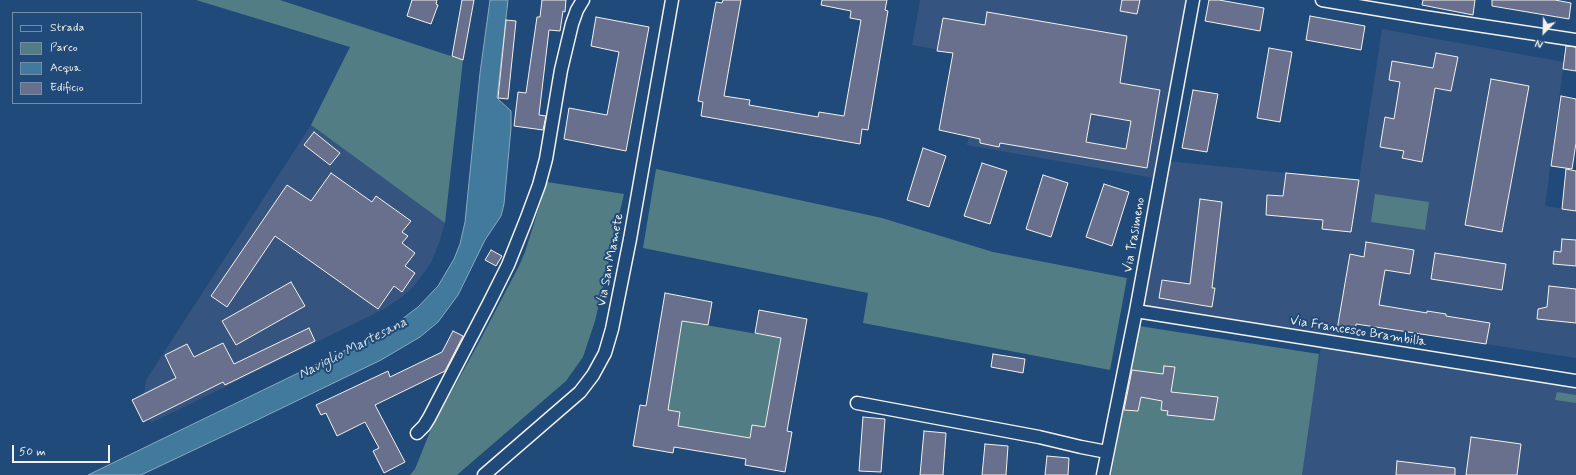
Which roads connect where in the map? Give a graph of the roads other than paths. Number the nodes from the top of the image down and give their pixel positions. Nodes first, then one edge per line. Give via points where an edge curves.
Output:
1 (582, 0) edge
2 (672, 0) edge
3 (1193, 0) edge
4 (1322, 0) edge
5 (1576, 40) edge
6 (1136, 310) junction
7 (1576, 381) edge
8 (856, 403) dead end
9 (417, 433) dead end
10 (1107, 452) junction
11 (484, 475) edge
12 (1102, 475) edge

1 - 9 street via 572,24 561,70 546,159 532,206 505,271 424,426
2 - 11 street, Via San Mamete via 630,239 607,347 593,375 580,392
3 - 6 street, Via Trasimeno
4 - 5 street
6 - 7 street, Via Francesco Brambilla
6 - 10 street, Via Trasimeno
8 - 10 street via 1039,436 1081,448
10 - 12 street, Via Trasimeno

